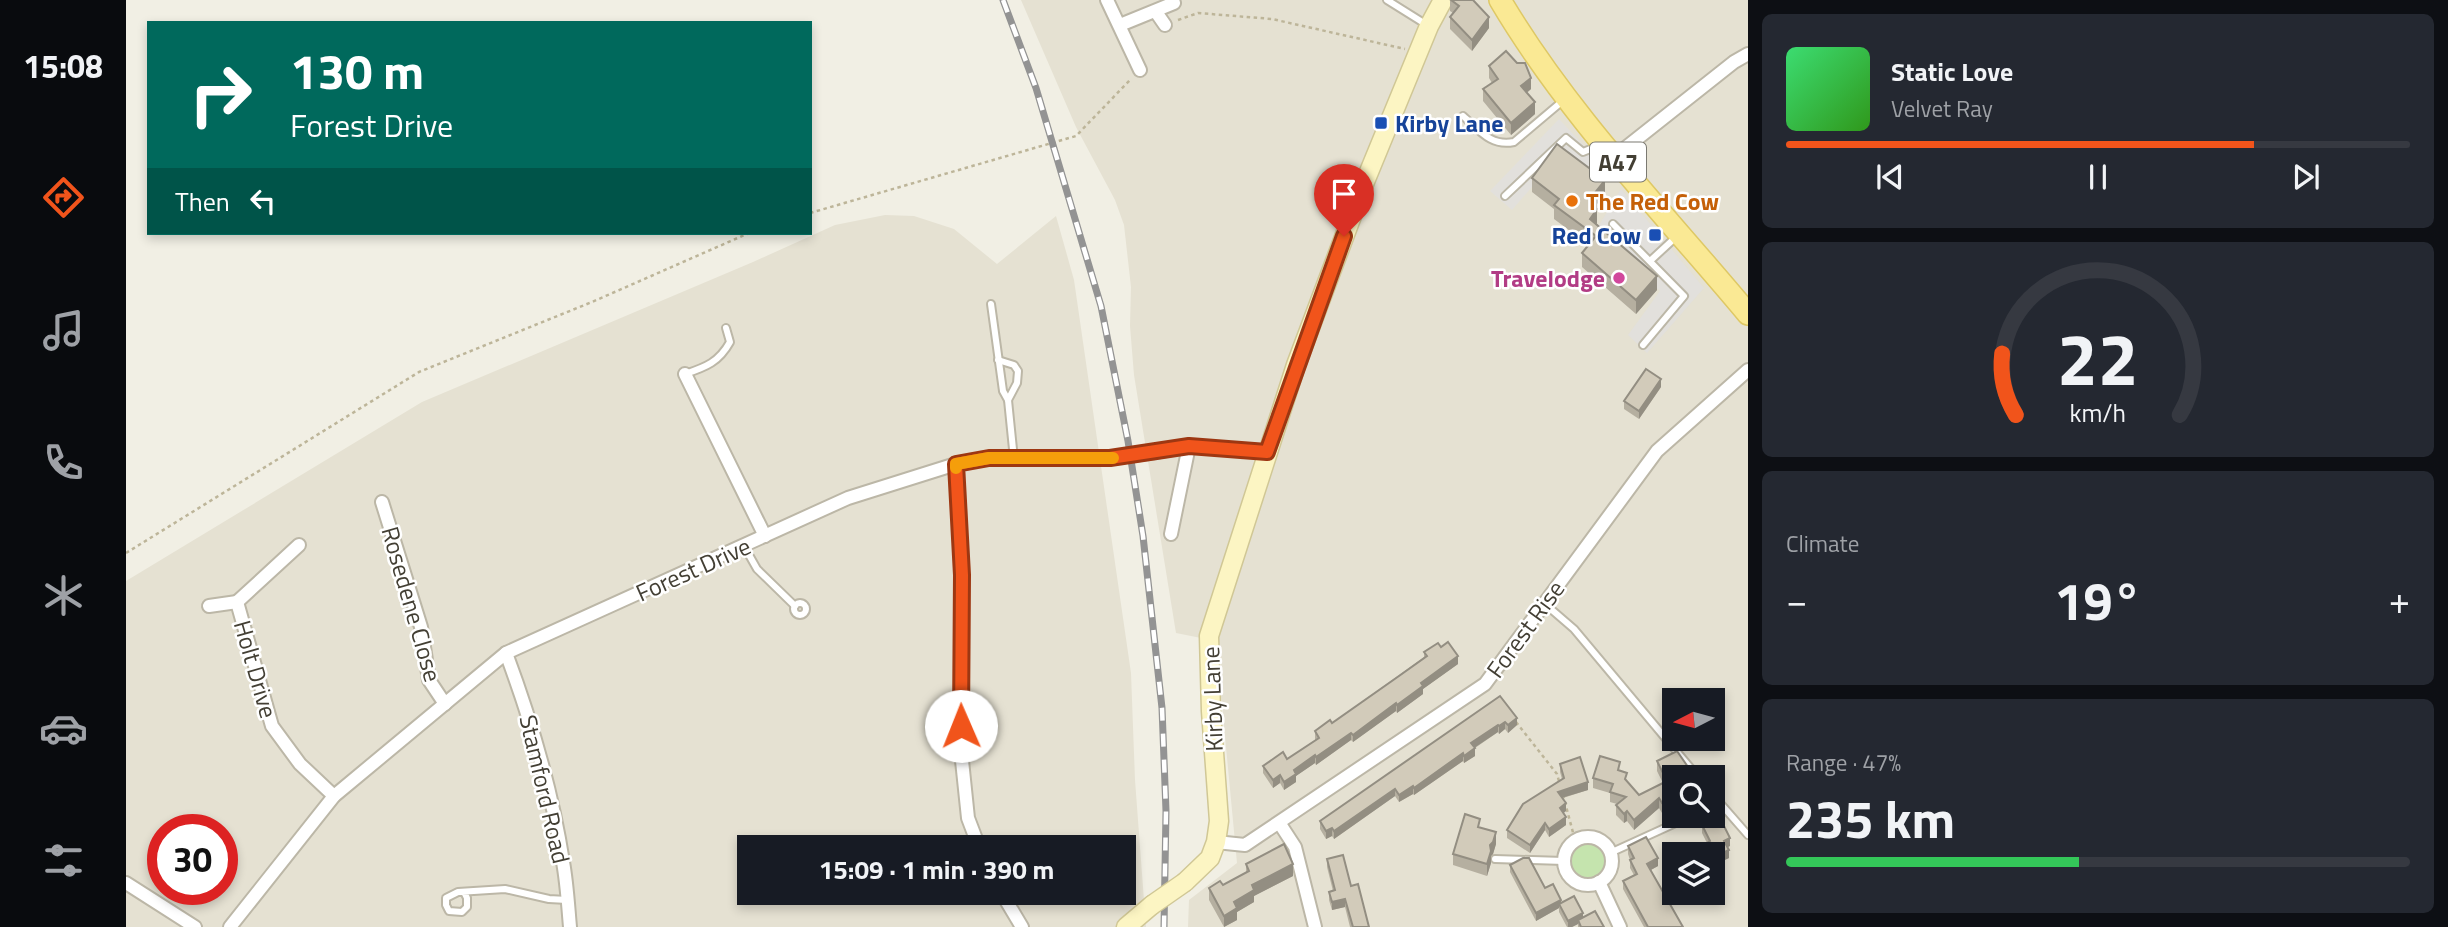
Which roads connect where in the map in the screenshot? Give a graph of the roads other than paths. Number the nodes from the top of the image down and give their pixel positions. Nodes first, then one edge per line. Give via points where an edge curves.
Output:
1 (1108, 0) edge
2 (1387, 0) edge
3 (1443, 0) edge
4 (1500, 0) edge
5 (1174, 3) dead end
6 (1156, 12) junction
7 (1120, 25) junction
8 (1165, 25) road end
9 (1429, 26) junction
10 (1748, 54) edge
11 (1140, 70) road end
12 (1567, 97) junction
13 (1463, 116) dead end
14 (1608, 150) junction
15 (1505, 196) dead end
16 (1613, 224) dead end
17 (1679, 234) junction
18 (1650, 261) junction
19 (991, 304) dead end
20 (1747, 310) edge
21 (726, 328) dead end
22 (1643, 345) dead end
23 (998, 360) junction
24 (1748, 370) edge
25 (685, 374) joint
26 (1008, 400) junction
27 (1189, 446) junction
28 (1267, 452) junction
29 (1014, 458) junction
30 (956, 464) junction
31 (382, 502) dead end
32 (1171, 534) dead end
33 (765, 536) junction
34 (299, 545) dead end
35 (744, 546) junction
36 (237, 602) junction
37 (1544, 603) junction
38 (209, 606) dead end
39 (795, 606) dead end
40 (506, 653) junction
41 (445, 704) junction
42 (1689, 765) edge
43 (334, 796) junction
44 (1725, 808) edge
45 (1280, 824) junction
46 (1665, 828) edge
47 (974, 835) edge
48 (1748, 835) edge
49 (1216, 842) junction
50 (1610, 853) junction
51 (1495, 859) dead end
52 (1564, 861) junction
53 (1599, 882) junction
54 (126, 883) edge
55 (464, 892) dead end
56 (567, 900) junction
57 (1009, 905) edge
58 (195, 927) edge
59 (230, 927) edge
60 (570, 927) edge
61 (1022, 927) edge
62 (1126, 927) edge
63 (1315, 927) edge
64 (1620, 927) edge

1 - 7 street
2 - 9 lane
3 - 9 street, Kirby Lane
4 - 12 main road, A47
5 - 6 street
6 - 7 street
6 - 8 street
7 - 11 street
9 - 28 street, Kirby Lane via 1364,184
10 - 14 street
12 - 13 lane via 1506,144 1492,141
12 - 14 main road, A47
14 - 15 lane via 1583,152 1566,138
14 - 17 main road, A47
16 - 18 lane
17 - 18 lane
17 - 20 main road, A47
18 - 22 lane via 1684,296
19 - 23 lane
21 - 25 lane via 730,342 724,354 711,365
23 - 26 lane
23 - 26 lane via 1018,371
24 - 37 street, Forest Rise via 1657,451
25 - 33 street
26 - 29 lane
27 - 28 street, Forest Drive
27 - 29 street, Forest Drive, bridge via 1110,458
27 - 32 street
28 - 49 street, Kirby Lane via 1209,636 1219,821
29 - 30 street, Forest Drive
30 - 33 street, Forest Drive via 848,498
30 - 47 street via 962,575 961,751 968,818
31 - 41 street, Rosedene Close via 421,627 429,680
33 - 35 street, Forest Drive
34 - 36 street, Holt Drive
35 - 39 lane via 757,569
35 - 40 street, Forest Drive
36 - 38 street, Holt Drive
36 - 43 street, Holt Drive via 272,726 300,764
37 - 42 lane via 1574,629
37 - 45 street, Forest Rise via 1485,684
40 - 41 street, Forest Drive
40 - 56 street, Stamford Road via 526,706 547,789
41 - 43 street, Forest Drive
43 - 59 street, Forest Drive
44 - 48 lane
45 - 49 street, Forest Rise via 1245,845
45 - 63 street via 1295,847
46 - 50 lane
49 - 62 street, bridge via 1210,858 1185,882
50 - 52 street via 1604,843 1590,837 1575,840
50 - 53 street via 1610,871
51 - 52 lane
52 - 53 street via 1576,882
53 - 64 street
54 - 58 street
55 - 56 lane via 505,889
56 - 60 street, Stamford Road
57 - 61 street

